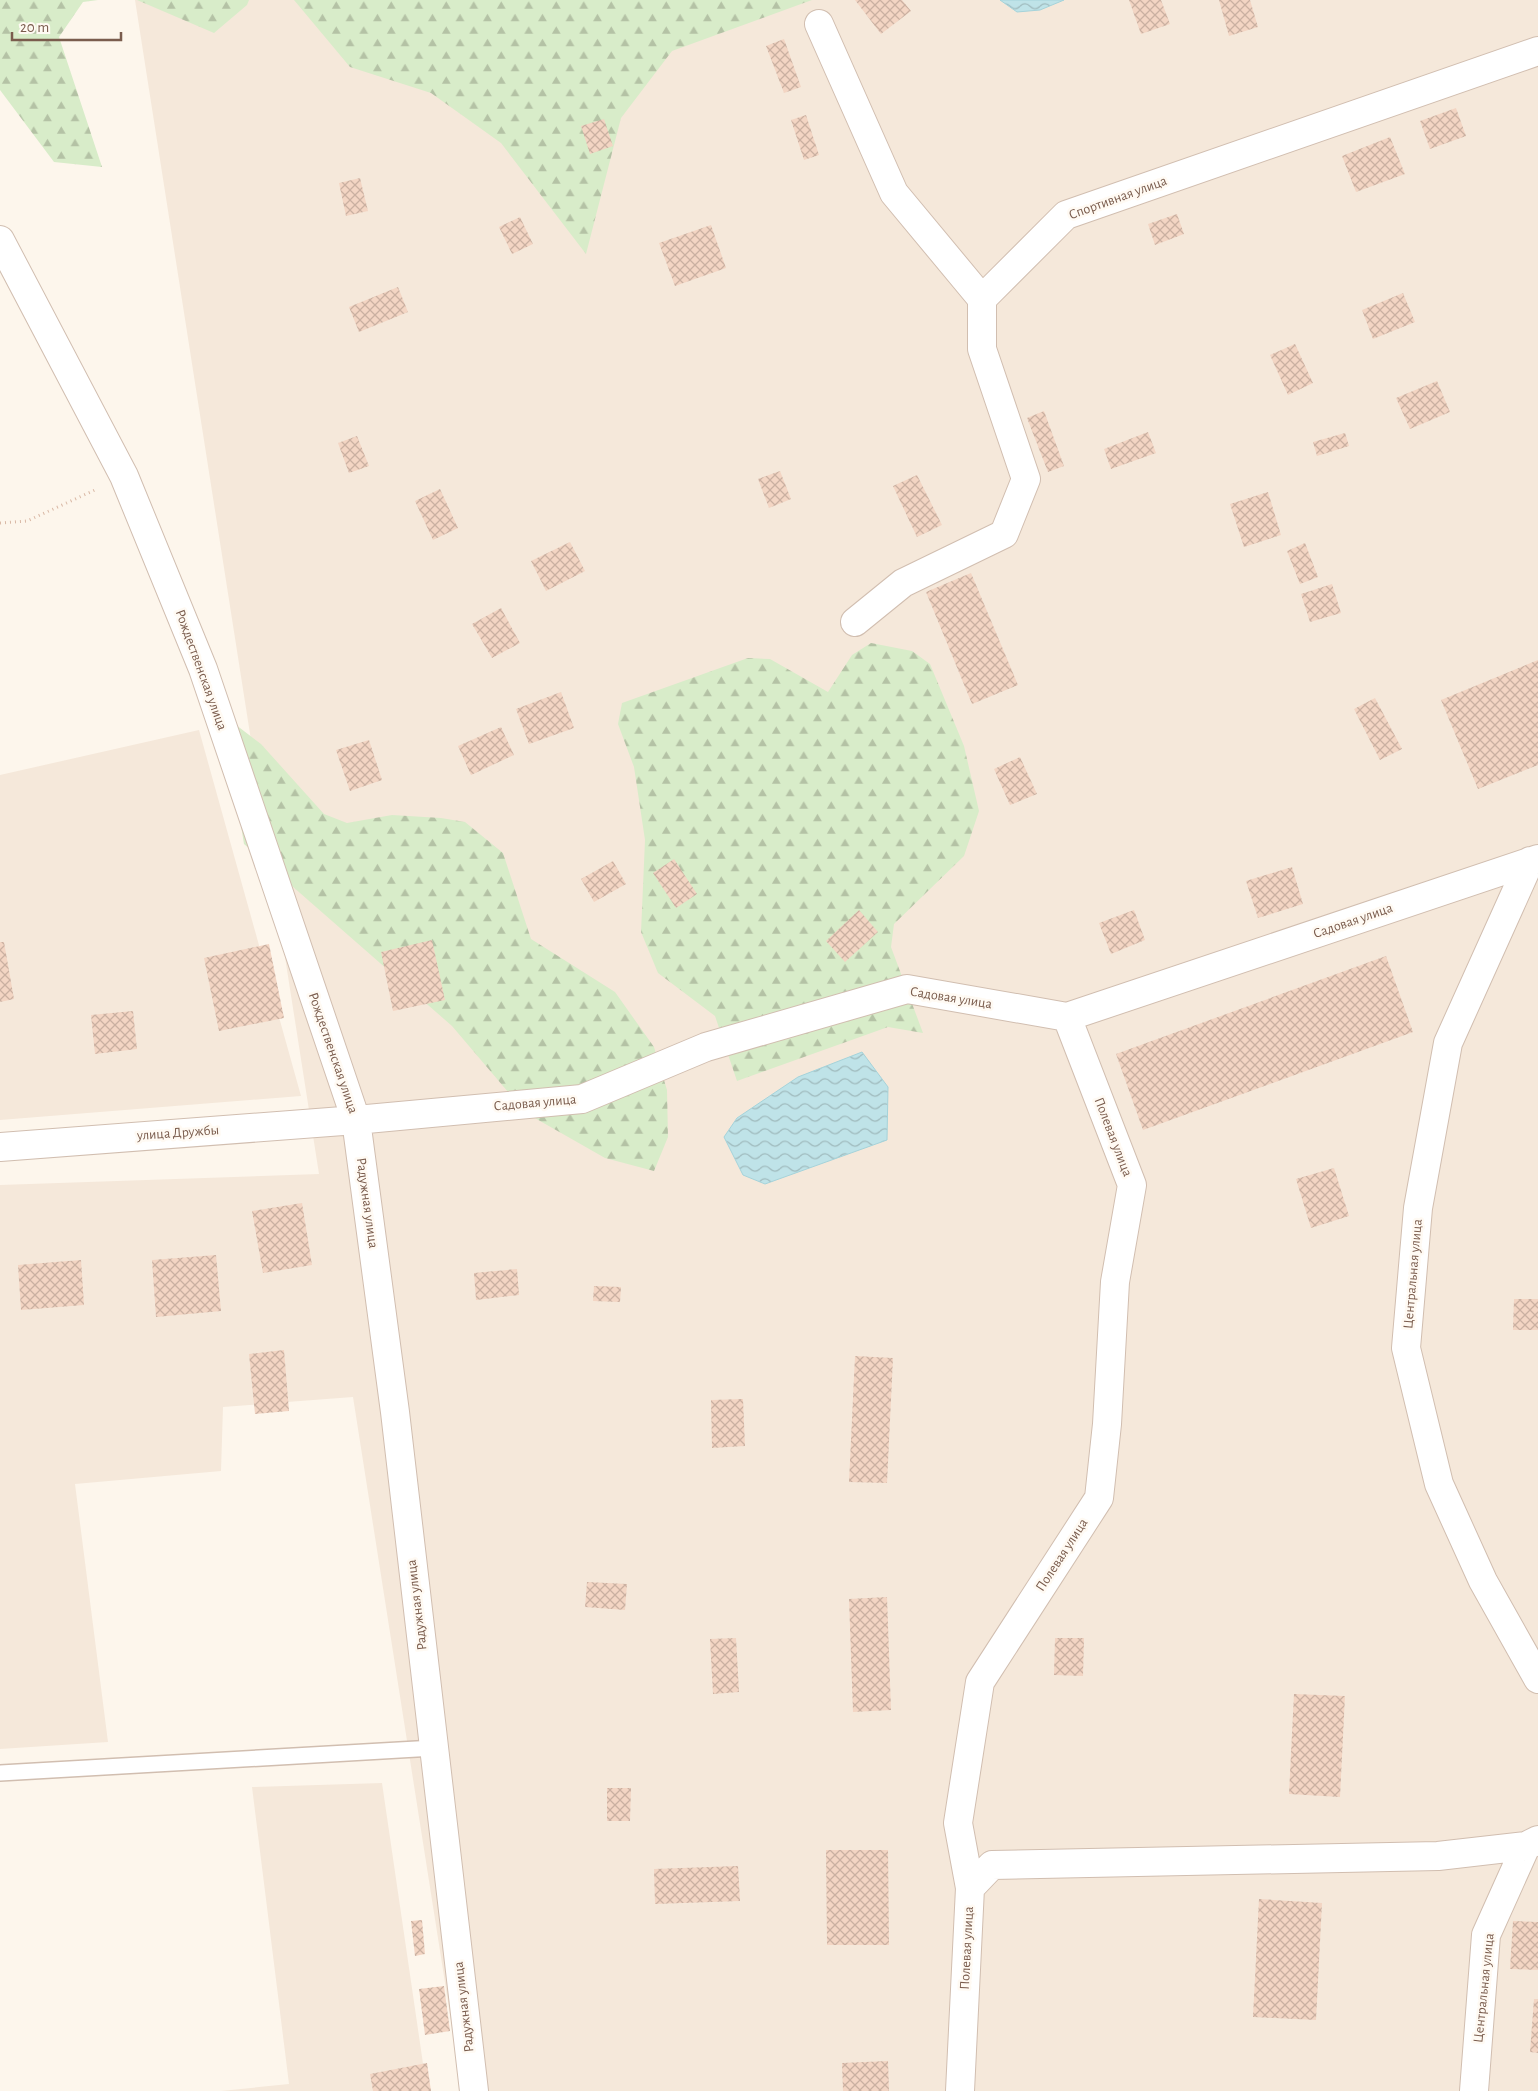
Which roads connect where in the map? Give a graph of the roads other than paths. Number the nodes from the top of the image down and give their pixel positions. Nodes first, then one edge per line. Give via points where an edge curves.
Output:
1 (818, 24) dead end
2 (1538, 51) edge
3 (0, 240) edge
4 (982, 299) junction
5 (855, 622) dead end
6 (1534, 860) edge
7 (1067, 1017) junction
8 (356, 1120) junction
9 (0, 1147) edge
10 (1538, 1678) edge
11 (434, 1748) junction
12 (0, 1773) edge
13 (1532, 1843) edge
14 (970, 1888) junction
15 (474, 2091) edge
16 (960, 2091) edge
17 (1474, 2091) edge

1 - 4 street via 894,193
2 - 4 street, Спортивная улица via 1066,215
3 - 8 street, Рождественская улица via 124,476 203,669
4 - 5 street via 982,349 1026,479 1004,534 903,583
6 - 7 street, Садовая улица
6 - 10 street, Центральная улица via 1448,1043 1418,1208 1406,1348 1438,1484 1483,1581
7 - 8 street, Садовая улица via 907,990 706,1046 582,1099
7 - 14 street, Полевая улица via 1132,1185 1115,1282 1107,1424 1099,1498 980,1682 958,1823
8 - 9 street, улица Дружбы
8 - 11 street, Радужная улица via 395,1412
11 - 12 lane
11 - 15 street, Радужная улица
13 - 14 street via 1438,1856 992,1865
13 - 17 street, Центральная улица via 1486,1935
14 - 16 street, Полевая улица

